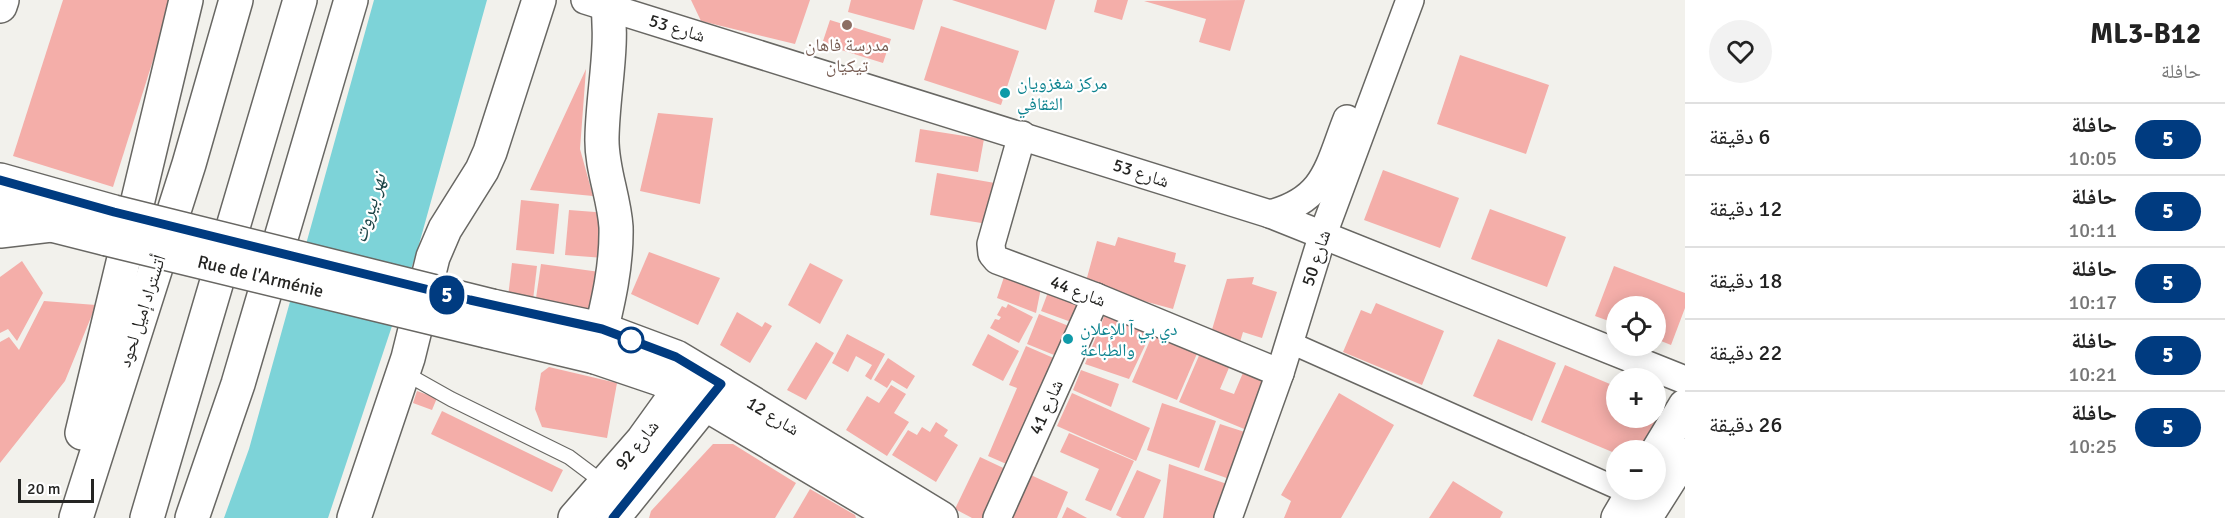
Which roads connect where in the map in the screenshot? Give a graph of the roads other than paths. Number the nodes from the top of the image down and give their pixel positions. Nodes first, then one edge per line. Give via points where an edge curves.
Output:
1 (2, 0) edge
2 (186, 0) edge
3 (236, 0) edge
4 (300, 0) edge
5 (315, 0) edge
6 (351, 0) edge
7 (538, 0) edge
8 (1392, 0) edge
9 (1410, 0) edge
10 (600, 2) edge
11 (0, 6) edge
12 (291, 34) junction
13 (1357, 119) junction
14 (1022, 135) junction
15 (0, 180) edge
16 (0, 212) edge
17 (1270, 214) junction
18 (51, 225) junction
19 (110, 226) junction
20 (0, 231) edge
21 (1323, 234) junction
22 (1096, 297) junction
23 (489, 318) joint
24 (1289, 342) junction
25 (598, 343) junction
26 (403, 372) junction
27 (1280, 373) junction
28 (1685, 380) edge
29 (701, 387) junction
30 (1685, 406) edge
31 (1664, 440) edge
32 (1685, 455) edge
33 (1666, 470) edge
34 (1606, 489) edge
35 (619, 506) edge
36 (900, 513) edge
37 (60, 518) edge
38 (76, 518) edge
39 (147, 518) edge
40 (192, 518) edge
41 (354, 518) edge
42 (575, 518) edge
43 (941, 518) edge
44 (997, 518) edge
45 (1228, 518) edge

1 - 11 main road
2 - 37 main road
3 - 38 main road, أتستراد إميل لحود via 189,164
4 - 12 main road
5 - 12 main road
6 - 40 main road via 238,384
7 - 26 main road via 490,152 433,257
8 - 13 street
9 - 13 street, شارع 50
10 - 14 street, شارع 53
10 - 25 main road via 610,48 602,138 616,226 612,288
12 - 39 main road
13 - 17 street via 1322,182 1308,198 1291,209
13 - 21 street, شارع 50
14 - 17 street, شارع 53
14 - 22 street, شارع 44 via 991,244 993,254 997,260
15 - 19 main road, Rue de l'Arménie
16 - 18 main road, Rue de l'Arménie
17 - 21 street, شارع 53
18 - 19 main road, Rue de l'Arménie
18 - 20 main road
19 - 23 main road, Rue de l'Arménie, bridge
21 - 24 street, شارع 50
21 - 28 street, شارع 53
22 - 27 street, شارع 44
22 - 44 street, شارع 41
23 - 25 main road, شارع 12
24 - 27 street, شارع 50
24 - 34 street
25 - 29 main road, شارع 12 via 660,379
26 - 35 lane via 568,457
26 - 41 main road
27 - 45 street, شارع 50
29 - 35 main road, شارع 92 via 643,440
29 - 36 main road, شارع 12
30 - 31 main road
32 - 33 main road
35 - 42 main road, شارع 92
36 - 43 main road, شارع 12

